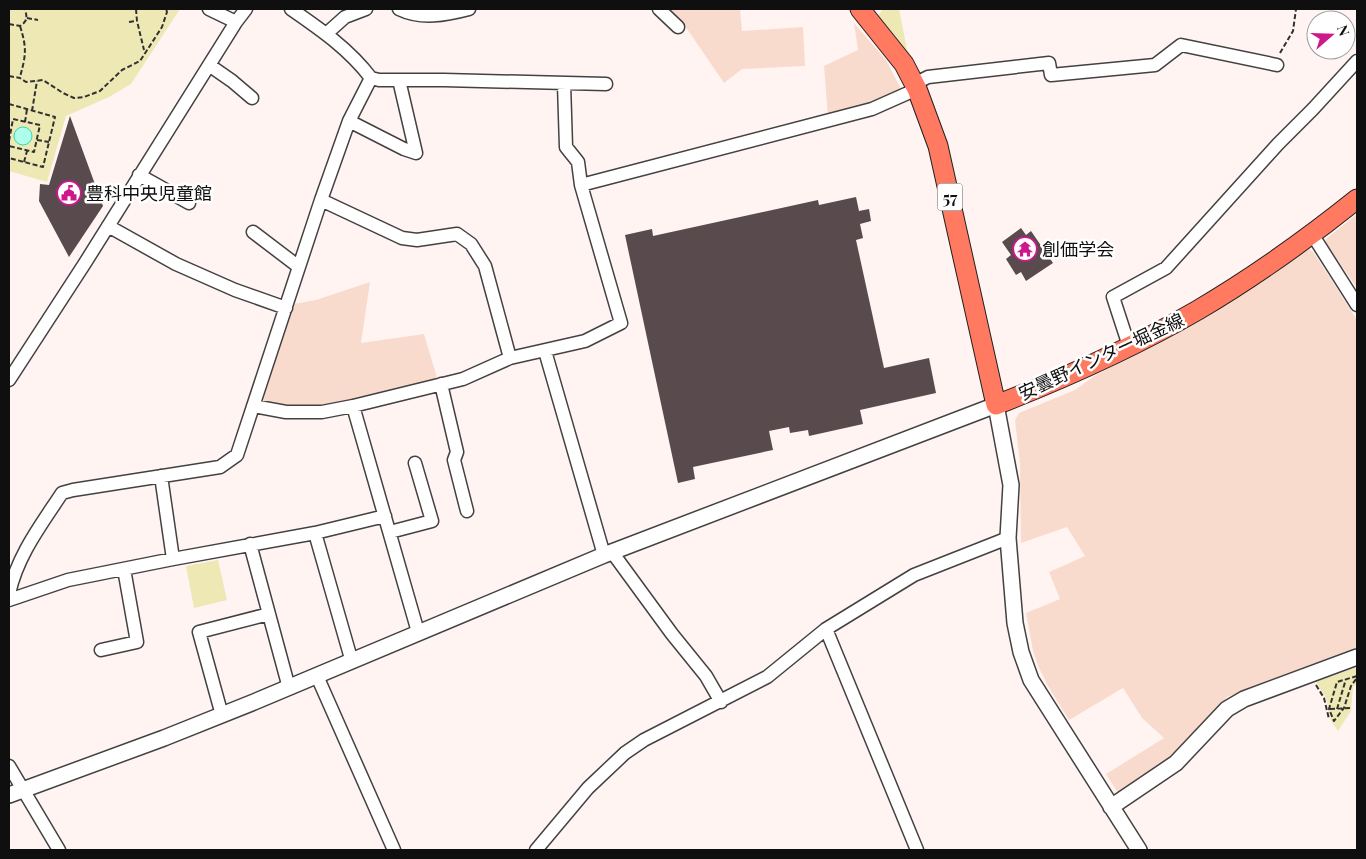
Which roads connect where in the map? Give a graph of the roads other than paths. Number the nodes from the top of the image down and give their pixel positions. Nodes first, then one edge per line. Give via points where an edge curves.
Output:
1 (209, 9) edge
2 (246, 9) edge
3 (291, 9) edge
4 (366, 9) edge
5 (399, 9) edge
6 (659, 9) edge
7 (464, 10) edge
8 (867, 11) edge
9 (236, 22) junction
10 (678, 27) dead end
11 (326, 34) junction
12 (1357, 61) edge
13 (209, 65) junction
14 (1276, 65) road end
15 (371, 78) junction
16 (399, 80) junction
17 (564, 84) junction
18 (606, 84) dead end
19 (916, 86) junction
20 (252, 98) dead end
21 (349, 121) junction
22 (139, 175) junction
23 (581, 185) junction
24 (1357, 199) edge
25 (321, 200) junction
26 (189, 203) dead end
27 (108, 226) junction
28 (253, 232) dead end
29 (1312, 234) junction
30 (299, 267) junction
31 (1357, 305) edge
32 (286, 308) junction
33 (1129, 346) junction
34 (545, 351) junction
35 (510, 358) junction
36 (13, 365) edge
37 (9, 380) edge
38 (441, 384) junction
39 (996, 405) junction
40 (254, 406) junction
41 (353, 406) junction
42 (415, 463) dead end
43 (160, 476) junction
44 (468, 511) dead end
45 (385, 516) junction
46 (390, 532) junction
47 (315, 533) junction
48 (1008, 538) junction
49 (250, 544) junction
50 (608, 553) junction
51 (173, 559) junction
52 (124, 569) junction
53 (9, 594) edge
54 (9, 600) edge
55 (269, 614) junction
56 (826, 629) junction
57 (418, 632) junction
58 (102, 650) dead end
59 (1357, 657) edge
60 (352, 662) junction
61 (316, 676) junction
62 (289, 688) junction
63 (722, 702) junction
64 (220, 708) dead end
65 (9, 766) edge
66 (16, 792) edge
67 (1112, 807) junction
68 (59, 850) edge
69 (394, 850) edge
70 (536, 850) edge
71 (917, 850) edge
72 (1139, 850) edge

1 - 9 street
2 - 9 street
3 - 11 street
4 - 11 street via 345,17
5 - 7 street via 420,16 440,16
6 - 10 street
8 - 19 main road, 安曇野インター堀金線 / 57
9 - 13 street
11 - 15 street via 358,61
12 - 33 street via 1166,268 1113,297
13 - 20 street
13 - 22 street
14 - 19 street via 1181,45 1155,65 1051,75 1049,63 928,77
15 - 16 street
15 - 21 street
16 - 17 street
16 - 21 street via 416,152
17 - 18 street
17 - 23 street via 566,146 578,162
19 - 23 street via 872,109
19 - 39 main road, 安曇野インター堀金線 / 57 via 938,146
21 - 25 street
22 - 26 street
22 - 27 street
23 - 34 street via 620,323 585,341
24 - 29 main road, 安曇野インター堀金線
25 - 30 street
25 - 35 street via 402,238 417,240 457,234 471,244 484,266
27 - 32 street via 176,264
27 - 36 street
28 - 30 street
29 - 31 street
29 - 33 main road, 安曇野インター堀金線 via 1198,310
30 - 32 street
32 - 40 street
33 - 39 main road, 安曇野インター堀金線 via 1060,380
34 - 35 street
34 - 50 street
35 - 38 street via 463,379
36 - 37 street
38 - 41 street
38 - 44 street via 457,452 454,460
39 - 48 street via 1010,485
39 - 50 street
40 - 41 street via 286,412 322,412
40 - 43 street via 237,456 220,467
41 - 45 street
42 - 46 street via 432,521
43 - 51 street
43 - 53 street via 62,493 24,554
45 - 46 street
45 - 47 street
46 - 57 street
47 - 49 street
47 - 60 street
48 - 56 street via 914,575
48 - 67 street via 1016,623 1021,652 1031,680
49 - 51 street
49 - 55 street
50 - 57 street
50 - 63 street via 706,676
51 - 52 street
52 - 54 street via 68,580
52 - 58 street via 137,642
55 - 62 street
55 - 64 street via 199,632
56 - 63 street via 767,678
56 - 71 street
57 - 60 street
59 - 67 street via 1244,699 1227,709 1176,763
60 - 61 street
61 - 62 street
61 - 69 street
62 - 66 street
63 - 70 street via 644,740 625,753 588,788
65 - 66 street
66 - 68 street
67 - 72 street

